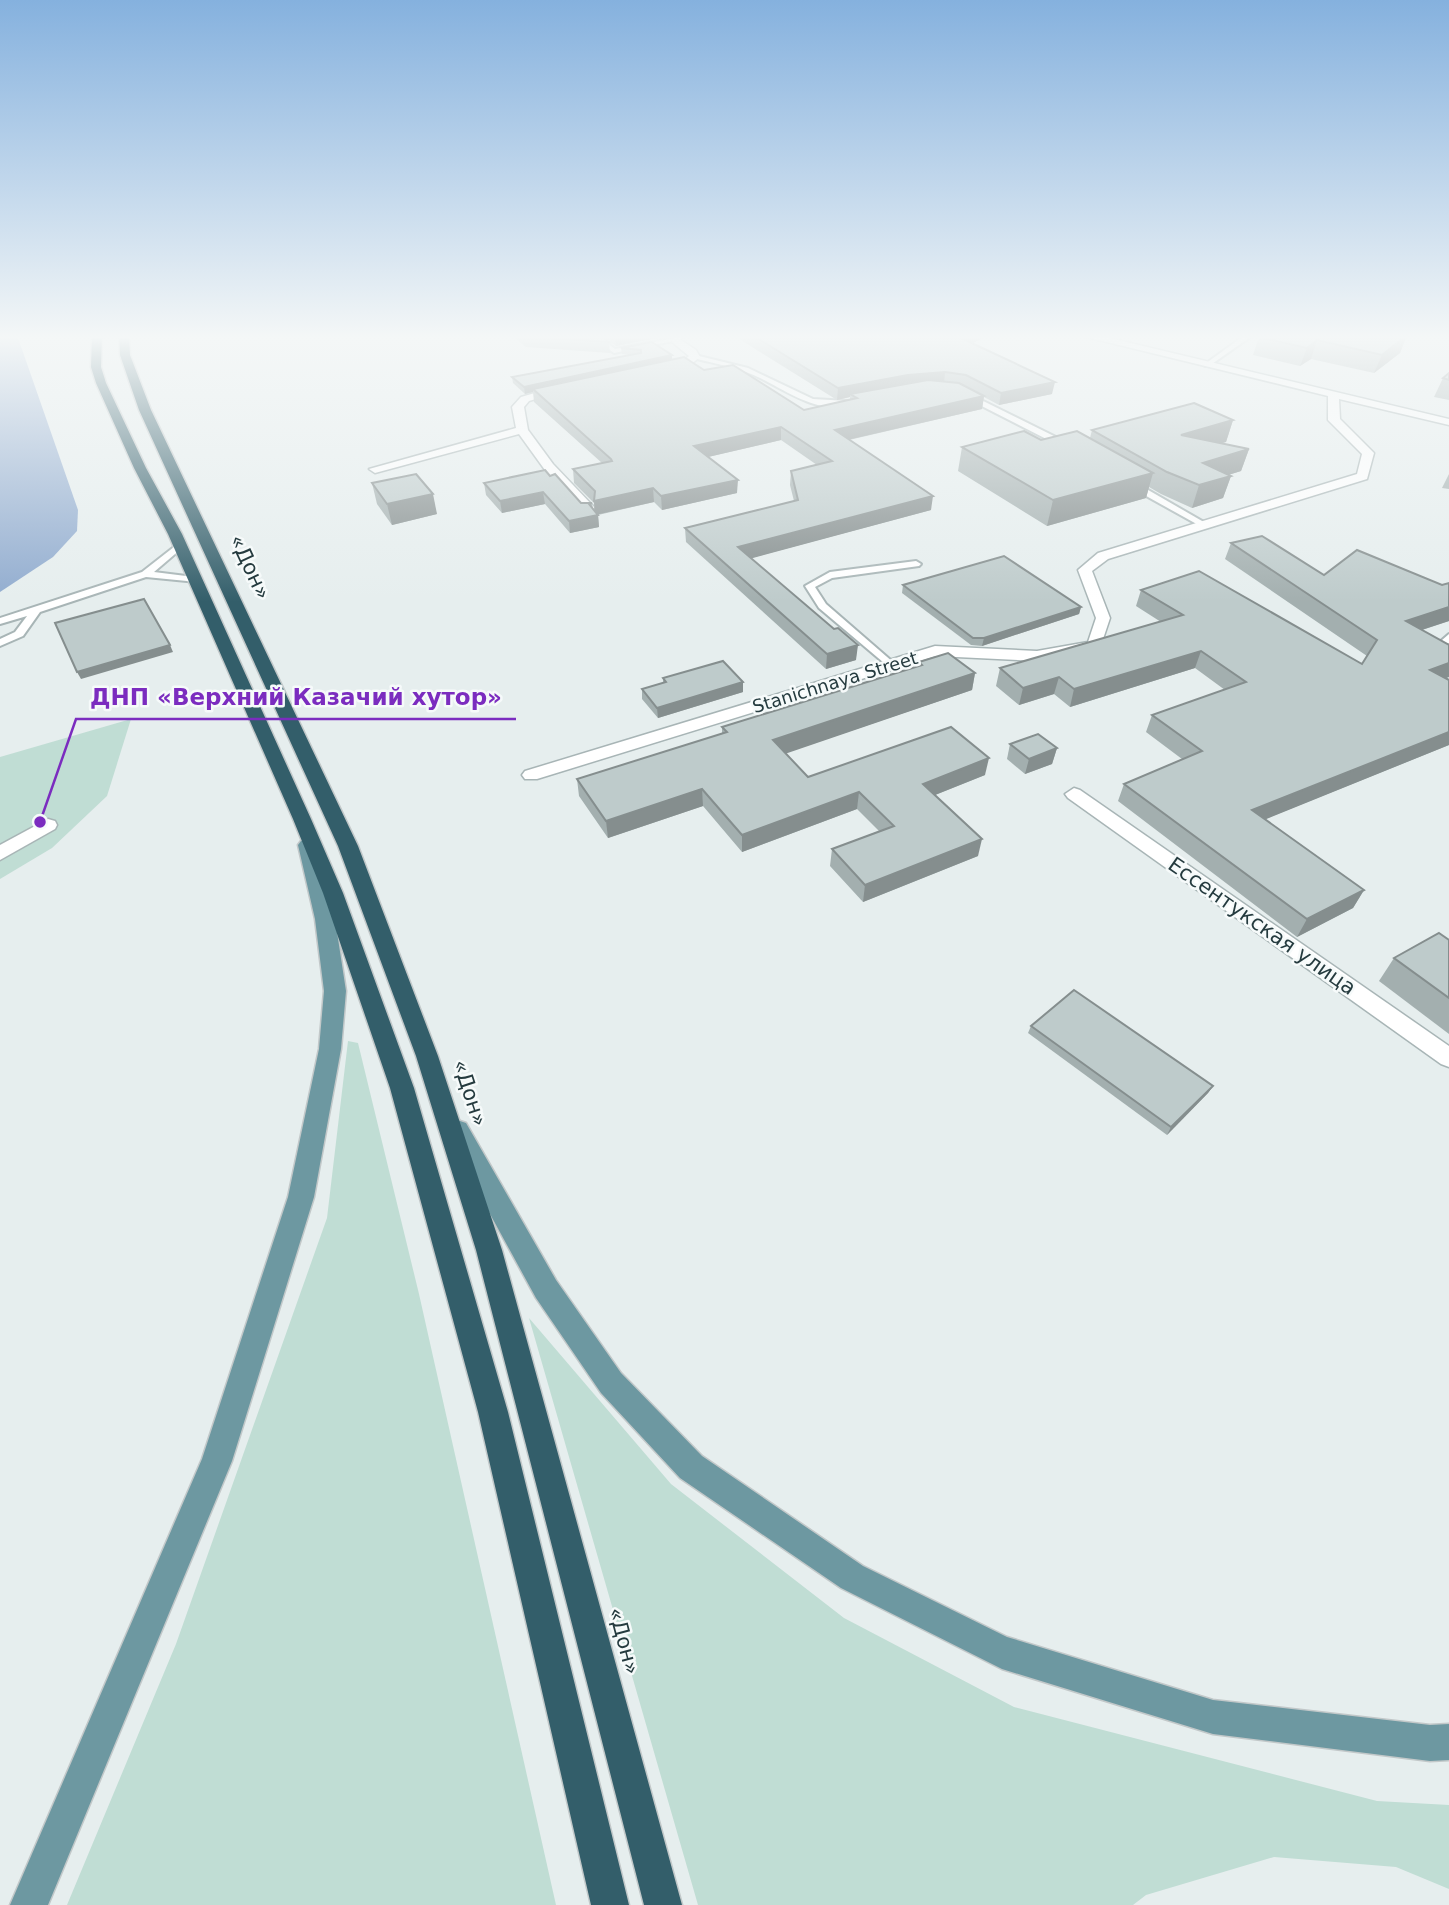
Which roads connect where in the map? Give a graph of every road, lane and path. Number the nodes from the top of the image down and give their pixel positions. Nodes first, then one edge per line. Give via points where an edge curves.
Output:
1 (120, 424) edge
2 (151, 424) edge
3 (521, 424) edge
4 (1023, 424) edge
5 (1338, 424) edge
6 (522, 430) junction
7 (1070, 448) edge
8 (375, 469) dead end
9 (1126, 481) edge
10 (589, 510) edge
11 (1205, 525) junction
12 (179, 546) junction
13 (916, 564) dead end
14 (145, 574) junction
15 (194, 580) junction
16 (37, 610) junction
17 (0, 621) edge
18 (1449, 637) edge
19 (0, 643) edge
20 (1449, 658) edge
21 (890, 665) junction
22 (531, 775) dead end
23 (1074, 794) dead end
24 (302, 818) junction
25 (48, 825) dead end
26 (0, 854) edge
27 (1449, 1058) edge
28 (444, 1107) junction
29 (1449, 1742) edge
30 (29, 1905) edge
31 (610, 1905) edge
32 (663, 1905) edge

1 - 12 highway
2 - 28 highway, «Дон» via 348,846
3 - 6 street
4 - 7 lane
5 - 11 street, Stanichnaya Street via 1368,453 1363,476
6 - 8 street
6 - 10 street
9 - 11 lane
11 - 21 street, Stanichnaya Street via 1103,556 1085,570 1103,618 1095,645 1071,654 935,651
12 - 14 lane
12 - 15 highway
13 - 21 lane via 830,575 810,586 822,606
14 - 15 lane
14 - 16 lane
15 - 24 highway
16 - 17 lane
16 - 19 lane via 19,634
18 - 20 lane via 1439,647
21 - 22 street, Stanichnaya Street
23 - 27 street, Ессентукская улица
24 - 30 main road via 325,919 335,991 330,1049 301,1197 217,1461
24 - 31 highway via 409,1114 493,1412
25 - 26 street
28 - 29 main road via 545,1289 611,1383 691,1466 852,1577 1002,1652 1213,1717
28 - 32 highway, «Дон» via 499,1288

